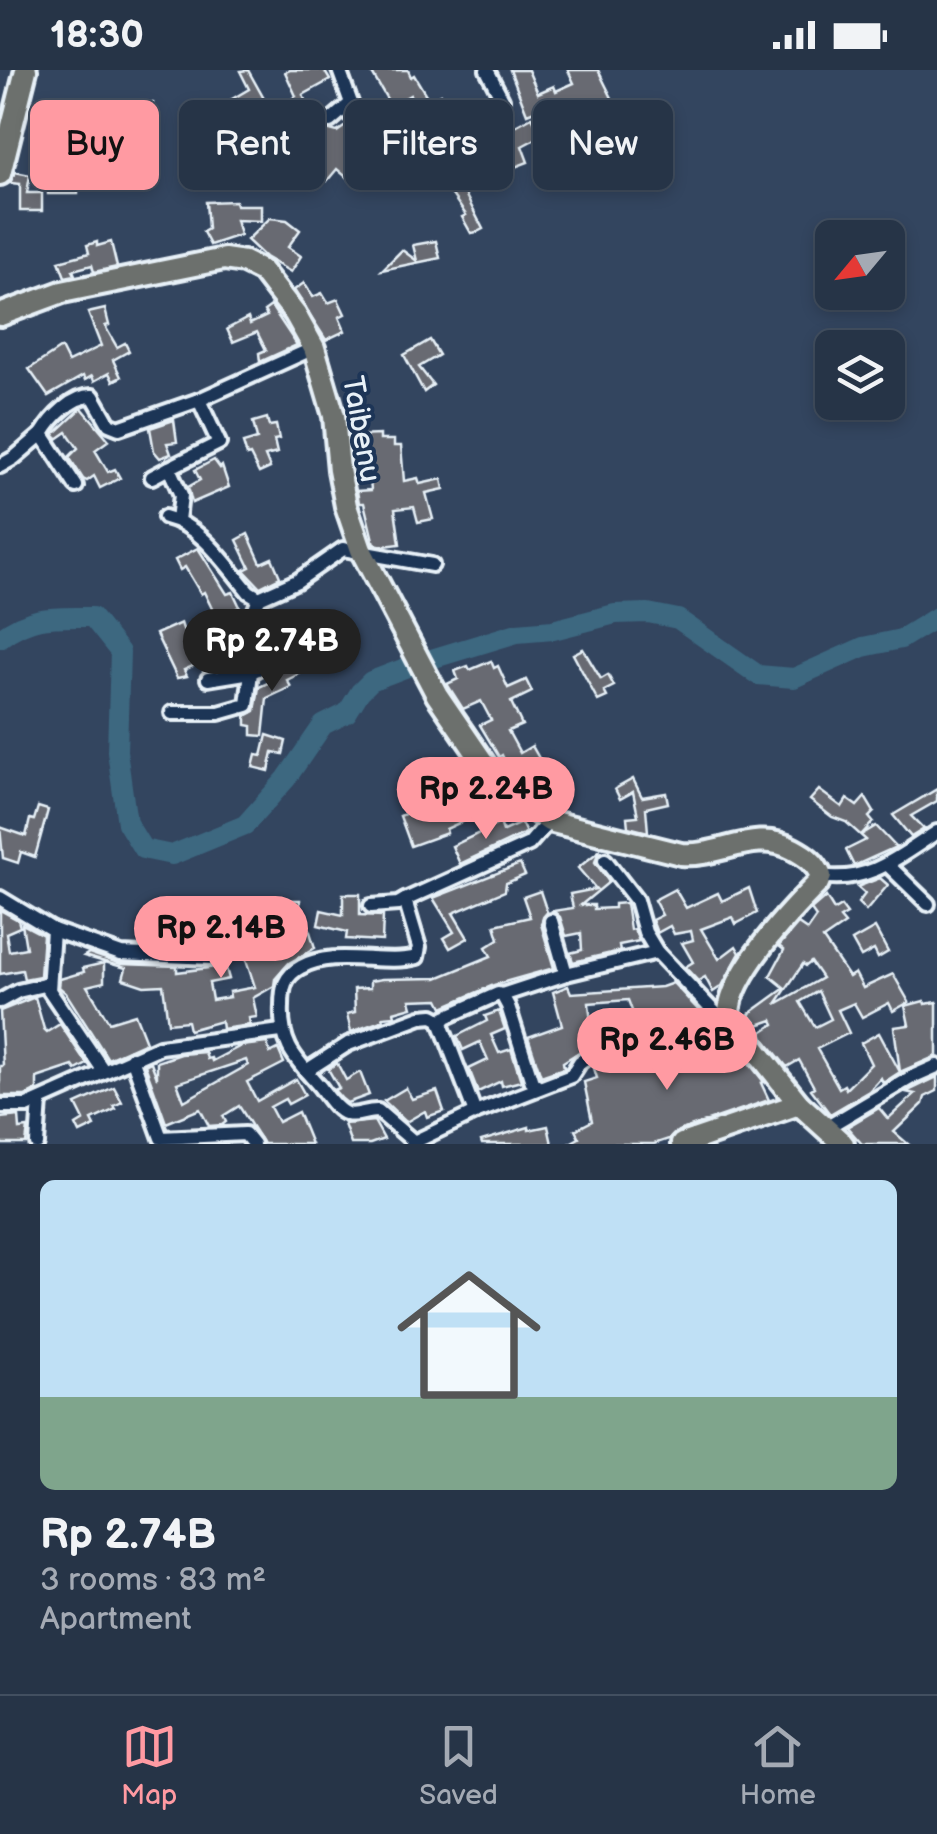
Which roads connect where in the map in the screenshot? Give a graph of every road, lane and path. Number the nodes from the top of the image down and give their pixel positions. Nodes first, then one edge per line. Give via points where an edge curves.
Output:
1 (26, 70) edge
2 (339, 70) edge
3 (486, 70) edge
4 (502, 99) dead end
5 (330, 121) dead end
6 (0, 174) edge
7 (0, 315) edge
8 (314, 348) junction
9 (198, 400) junction
10 (42, 434) junction
11 (0, 466) edge
12 (169, 468) junction
13 (152, 477) dead end
14 (76, 486) dead end
15 (361, 550) junction
16 (432, 565) dead end
17 (258, 598) junction
18 (250, 672) junction
19 (208, 679) dead end
20 (172, 713) dead end
21 (549, 821) junction
22 (937, 832) edge
23 (605, 860) dead end
24 (888, 865) junction
25 (821, 876) junction
26 (0, 898) edge
27 (404, 900) junction
28 (928, 904) dead end
29 (371, 906) dead end
30 (551, 922) dead end
31 (53, 930) junction
32 (657, 952) junction
33 (212, 958) dead end
34 (566, 974) junction
35 (48, 984) junction
36 (502, 995) junction
37 (0, 1001) edge
38 (724, 1016) junction
39 (442, 1021) junction
40 (281, 1032) junction
41 (132, 1058) junction
42 (937, 1066) edge
43 (102, 1070) junction
44 (306, 1071) junction
45 (538, 1087) junction
46 (40, 1101) junction
47 (799, 1104) junction
48 (0, 1106) edge
49 (475, 1113) junction
50 (826, 1128) junction
51 (414, 1143) edge
52 (36, 1144) edge
53 (253, 1144) edge
54 (682, 1144) edge
55 (843, 1144) edge

1 - 6 main road
2 - 5 street via 351,103
3 - 4 street
7 - 8 main road, Taibenu via 62,292 236,259 262,271
8 - 9 street
8 - 15 main road, Taibenu
9 - 10 street via 119,428 88,394 56,415
9 - 12 street via 222,448
10 - 11 street
10 - 14 street
12 - 13 street
12 - 17 street via 181,492 172,519 202,538
15 - 16 street
15 - 17 street via 343,549 297,582
15 - 21 main road, Taibenu via 437,696 490,771
17 - 18 street via 254,613 266,656
18 - 19 street
18 - 20 street via 248,705 241,709
21 - 25 main road via 698,856 754,840 785,844
21 - 27 street via 530,844
22 - 24 street
23 - 32 street via 636,900
24 - 25 street via 856,877
24 - 28 street
25 - 38 main road via 778,924
26 - 31 street
27 - 29 street
27 - 40 street via 417,958 298,968 282,988
30 - 34 street
31 - 33 street via 121,954
31 - 35 street
32 - 34 street
32 - 38 street
34 - 36 street
35 - 37 street
35 - 43 street
36 - 39 street
36 - 45 street
38 - 45 street via 592,1054 571,1076
38 - 47 main road
39 - 44 street via 421,1016 348,1044
39 - 49 street
40 - 41 street via 160,1046
40 - 44 street
41 - 43 street
41 - 53 street via 161,1138 245,1134
42 - 50 street
43 - 46 street
44 - 51 street via 345,1114 374,1110
45 - 49 street
46 - 48 street
46 - 52 street
47 - 50 main road
47 - 54 main road
49 - 51 street
50 - 55 main road

